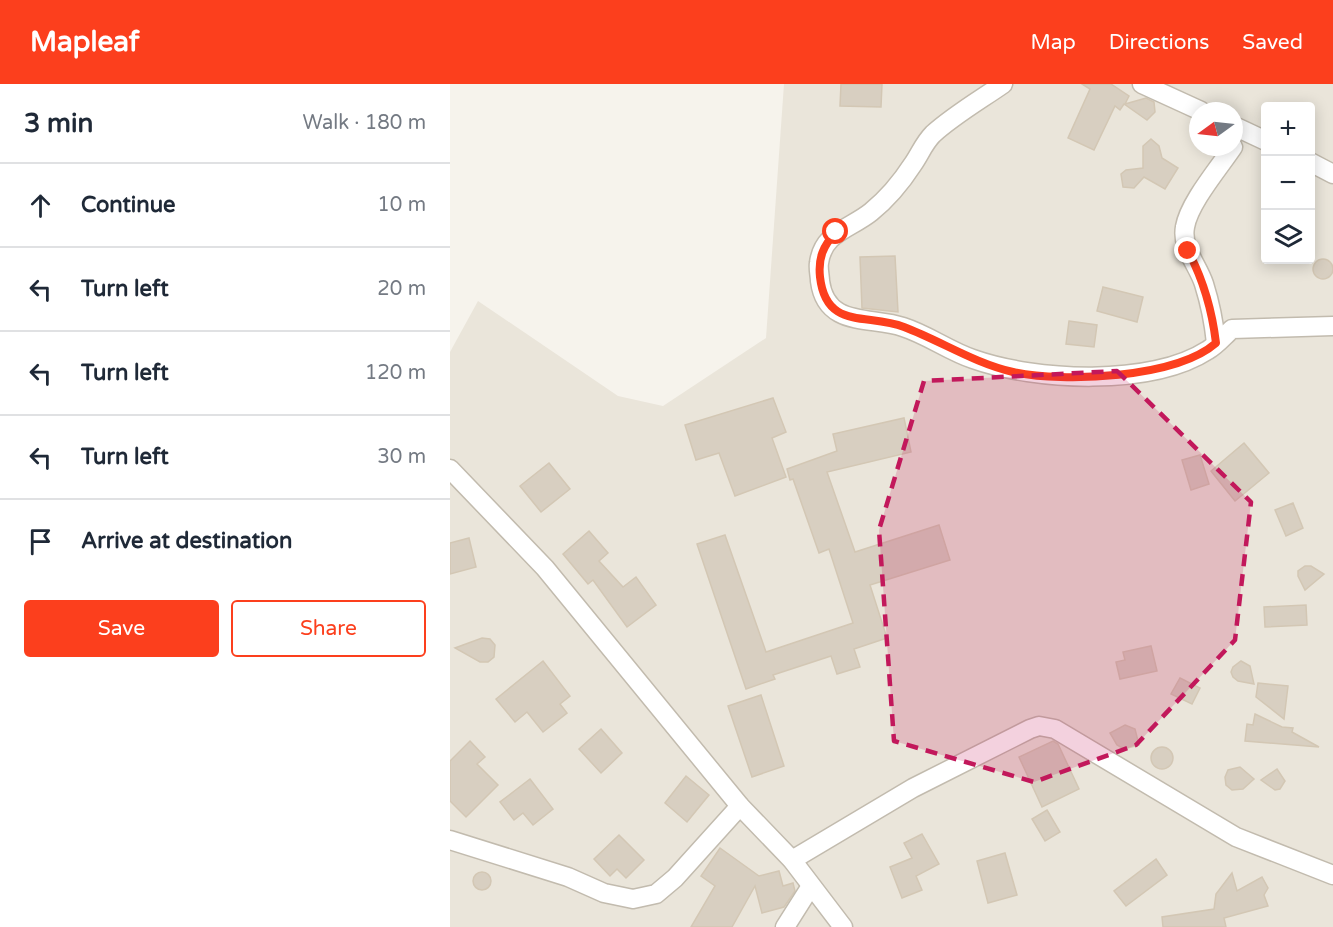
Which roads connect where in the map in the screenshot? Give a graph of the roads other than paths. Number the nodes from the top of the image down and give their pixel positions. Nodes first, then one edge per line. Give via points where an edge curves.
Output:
1 (1004, 84) edge
2 (1142, 84) edge
3 (978, 92) edge
4 (1189, 106) edge
5 (1243, 138) edge
6 (1261, 140) edge
7 (1224, 156) edge
8 (1315, 164) edge
9 (1333, 174) edge
10 (1333, 326) edge
11 (1216, 343) junction
12 (450, 469) edge
13 (740, 806) junction
14 (450, 840) edge
15 (792, 860) junction
16 (1333, 875) edge
17 (811, 886) junction
18 (785, 927) edge
19 (843, 927) edge

1 - 3 street
2 - 4 street
3 - 11 street via 932,135 902,179 870,212 836,232 824,246 818,265 828,305 852,317 901,326 971,359 1015,372 1070,376 1138,374 1180,363
5 - 6 street
7 - 11 street via 1194,206 1184,233 1213,314
8 - 9 street
10 - 11 street via 1248,326 1232,329
12 - 13 street via 545,568
13 - 14 street via 675,878 656,894 633,899 604,893
13 - 15 street
15 - 16 street via 913,789 1030,729 1047,726 1236,837
15 - 17 street
17 - 18 street
17 - 19 street

